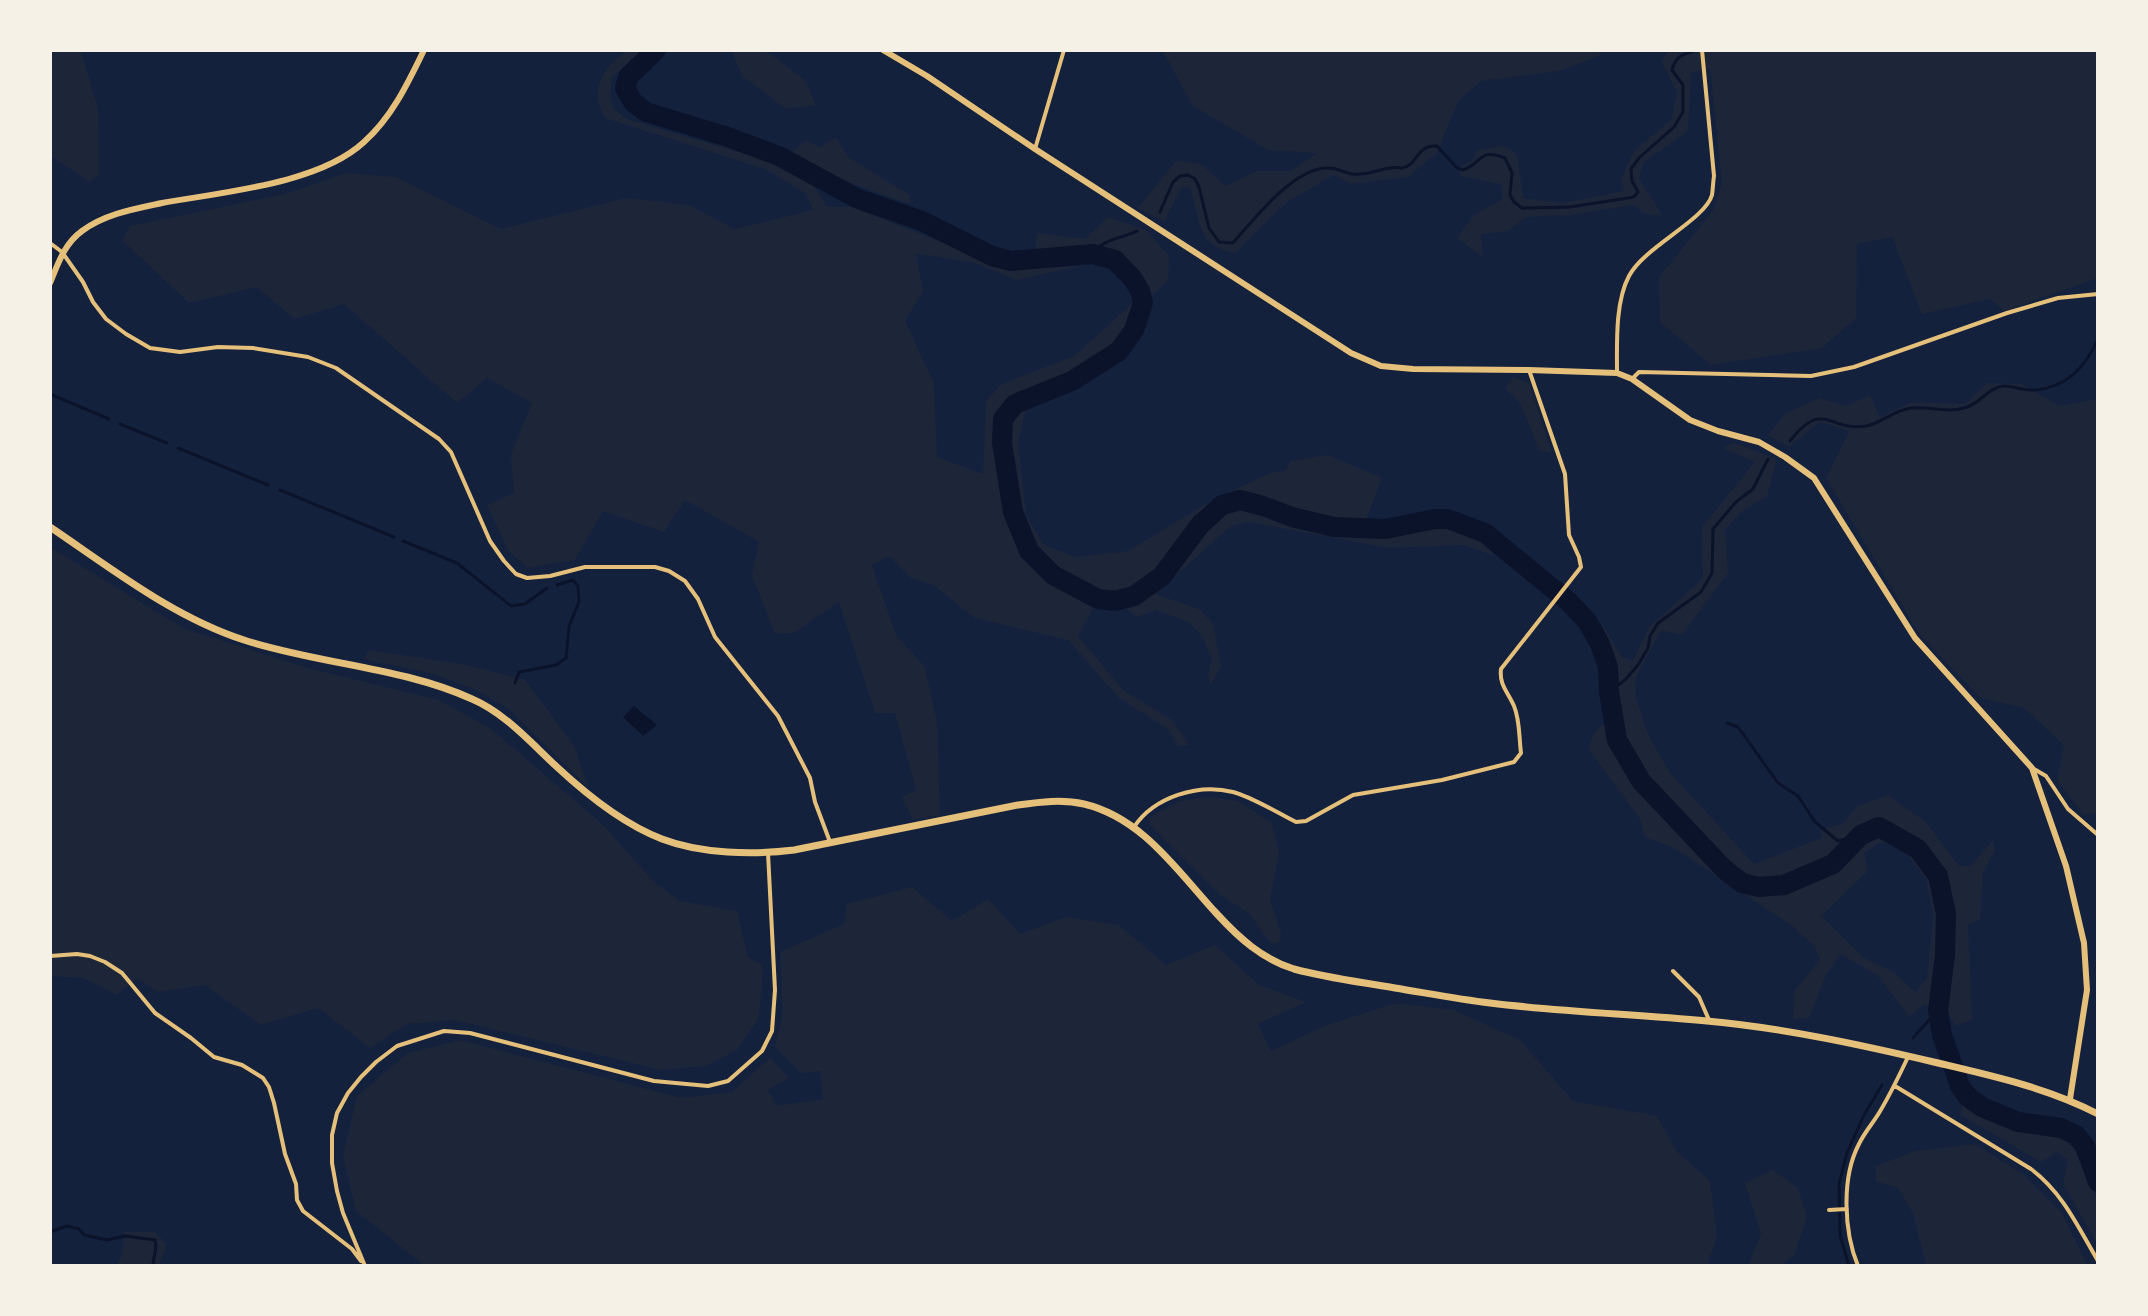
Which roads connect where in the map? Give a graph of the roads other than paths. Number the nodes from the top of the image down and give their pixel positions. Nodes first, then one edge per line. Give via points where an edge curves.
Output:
1 (424, 50) edge
2 (883, 50) edge
3 (1064, 50) edge
4 (1702, 50) edge
5 (1035, 149) junction
6 (50, 243) edge
7 (62, 252) junction
8 (50, 283) edge
9 (2098, 294) edge
10 (1529, 370) junction
11 (1617, 373) junction
12 (1632, 379) junction
13 (50, 527) edge
14 (2032, 768) junction
15 (1134, 827) junction
16 (2098, 835) edge
17 (830, 842) junction
18 (768, 853) junction
19 (50, 956) edge
20 (1673, 971) dead end
21 (1709, 1021) junction
22 (1909, 1055) junction
23 (1895, 1086) junction
24 (2070, 1099) junction
25 (2098, 1114) edge
26 (1847, 1209) junction
27 (1829, 1210) dead end
28 (2098, 1261) edge
29 (365, 1266) edge
30 (1858, 1266) edge

1 - 7 main road via 393,110 364,143 339,160 275,182 126,210 80,233
2 - 5 main road
3 - 5 street
4 - 11 street via 1712,195 1705,208 1629,274 1622,294
5 - 10 main road via 1351,353 1381,366
6 - 7 street
7 - 8 main road
7 - 17 street via 106,319 150,348 253,348 308,357 336,368 439,439 451,452 490,541 516,574 527,578 585,567 655,567 685,581 715,637 778,716 810,778
9 - 12 street via 2058,298 1854,367 1811,376 1639,372
10 - 11 main road
10 - 15 street via 1565,474 1569,535 1581,567 1501,669 1519,729 1521,753 1514,762 1353,795 1296,822 1235,792 1203,788 1170,798
11 - 12 main road
12 - 14 main road via 1690,420 1759,442 1814,478 1915,638
13 - 18 highway via 198,622 285,652 432,683 475,700 510,723 584,792 661,839
14 - 16 street via 2046,776 2068,809
14 - 24 main road via 2066,866 2084,943 2087,990
15 - 17 highway via 1085,804 1050,801
15 - 21 highway via 1246,944 1295,969 1491,1003
17 - 18 highway
18 - 29 street via 772,1031 762,1051 728,1081 708,1086 654,1081 470,1033 444,1031 397,1046 361,1077 337,1113 332,1163 343,1213
19 - 29 street via 77,954 105,962 122,973 155,1013 214,1057 263,1078 272,1095 297,1200
20 - 21 street via 1699,997
21 - 22 highway
22 - 23 street
22 - 24 highway
23 - 26 street via 1858,1144 1849,1171
23 - 28 street via 2049,1183
24 - 25 highway
26 - 27 street
26 - 30 street

